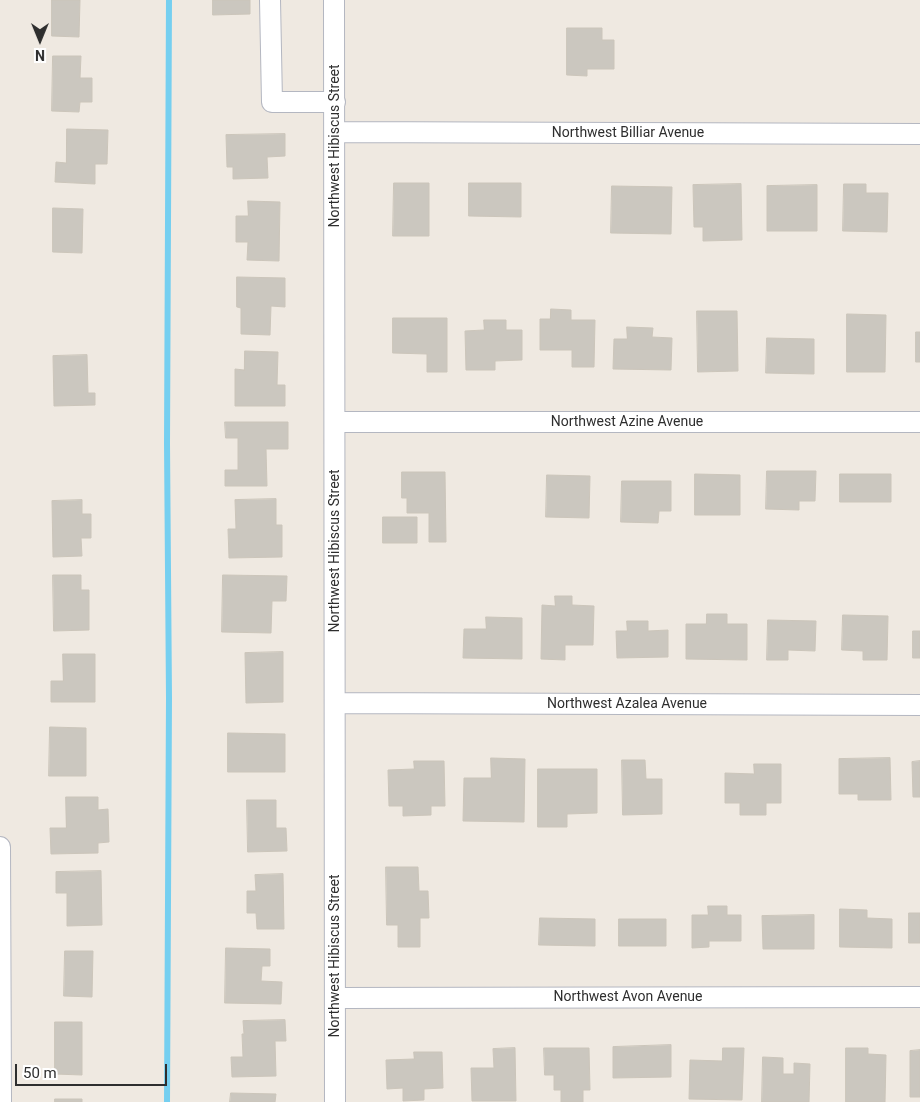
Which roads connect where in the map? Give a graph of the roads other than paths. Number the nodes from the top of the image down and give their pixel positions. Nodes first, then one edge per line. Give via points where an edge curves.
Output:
1 (270, 0) edge
2 (334, 0) edge
3 (335, 102) junction
4 (335, 132) junction
5 (920, 134) edge
6 (335, 422) junction
7 (920, 422) edge
8 (335, 703) junction
9 (920, 706) edge
10 (0, 847) edge
11 (920, 997) edge
12 (336, 998) junction
13 (1, 1102) edge
14 (335, 1102) edge

1 - 3 street via 272,102
2 - 3 street, Northwest Hibiscus Street
3 - 4 street, Northwest Hibiscus Street
4 - 5 street, Northwest Billiar Avenue
4 - 6 street, Northwest Hibiscus Street
6 - 7 street, Northwest Azine Avenue
6 - 8 street, Northwest Hibiscus Street
8 - 9 street, Northwest Azalea Avenue
8 - 12 street, Northwest Hibiscus Street
10 - 13 street
11 - 12 street, Northwest Avon Avenue
12 - 14 street, Northwest Hibiscus Street

